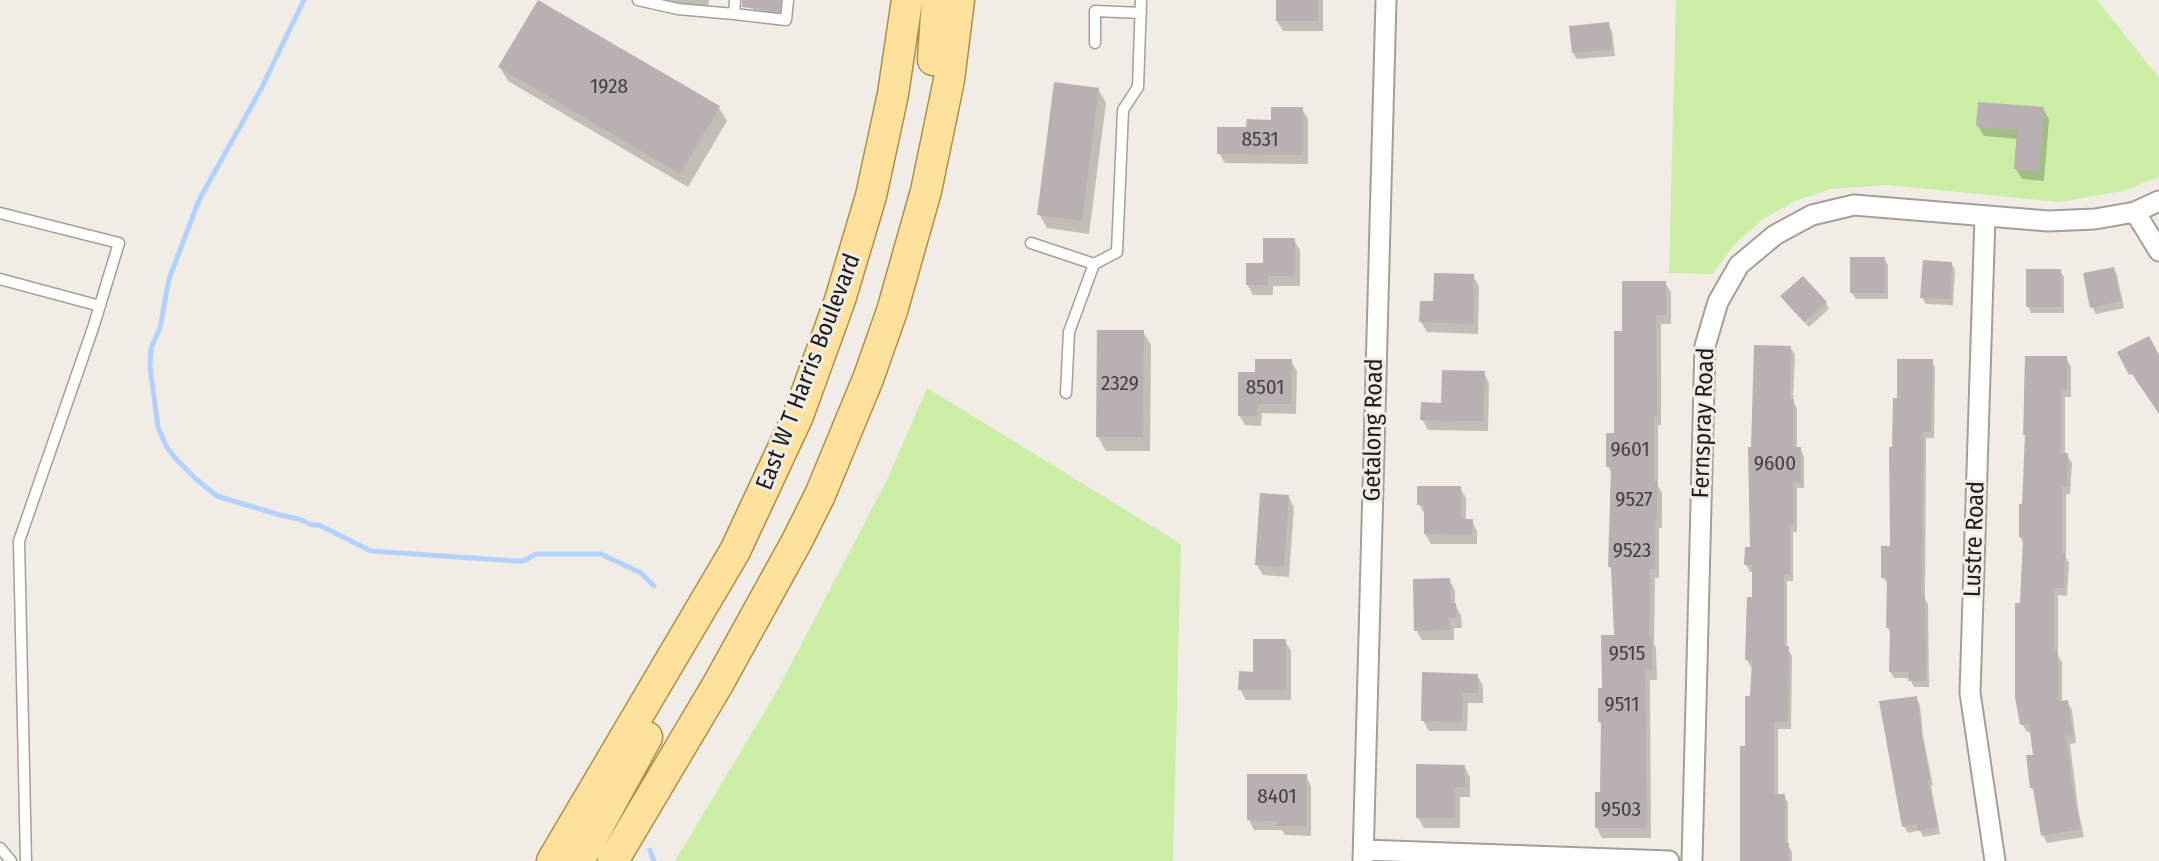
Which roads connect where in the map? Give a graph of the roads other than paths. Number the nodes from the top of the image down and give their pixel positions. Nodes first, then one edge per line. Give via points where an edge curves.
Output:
1 (638, 0) edge
2 (735, 0) edge
3 (788, 0) edge
4 (907, 0) edge
5 (937, 0) edge
6 (959, 0) edge
7 (1141, 0) edge
8 (1386, 0) edge
9 (1141, 13) junction
10 (734, 15) junction
11 (1095, 43) dead end
12 (2159, 201) edge
13 (2135, 212) junction
14 (0, 213) edge
15 (1985, 216) junction
16 (1031, 243) dead end
17 (910, 251) junction
18 (2159, 251) edge
19 (1094, 264) junction
20 (0, 279) edge
21 (100, 306) junction
22 (1066, 393) dead end
23 (689, 630) junction
24 (0, 848) edge
25 (1363, 856) edge
26 (11, 861) edge
27 (26, 861) edge
28 (552, 861) edge
29 (579, 861) edge
30 (613, 861) edge
31 (1669, 861) edge
32 (1692, 861) edge
33 (1995, 861) edge

1 - 10 lane
2 - 10 lane
3 - 10 lane via 786,20
4 - 23 main road, East W T Harris Boulevard via 884,141 840,300 777,464 735,551
5 - 17 main road
6 - 17 main road via 937,145
7 - 9 lane
8 - 25 street, Getalong Road
9 - 11 lane via 1095,11
9 - 19 lane via 1138,87 1123,110 1117,252
12 - 13 street, Fernspray Road
13 - 15 street, Fernspray Road via 2048,221
13 - 18 street
14 - 21 lane via 119,243
15 - 32 street, Fernspray Road via 1854,205 1812,215 1775,236 1739,265 1718,302 1705,346
15 - 33 street, Lustre Road via 1970,693
16 - 19 lane
17 - 30 main road via 868,379 820,495 719,684
19 - 22 lane via 1069,332
20 - 21 lane
21 - 27 lane via 19,541
23 - 28 main road, East W T Harris Boulevard
23 - 29 main road via 677,680
24 - 26 lane
25 - 31 street

